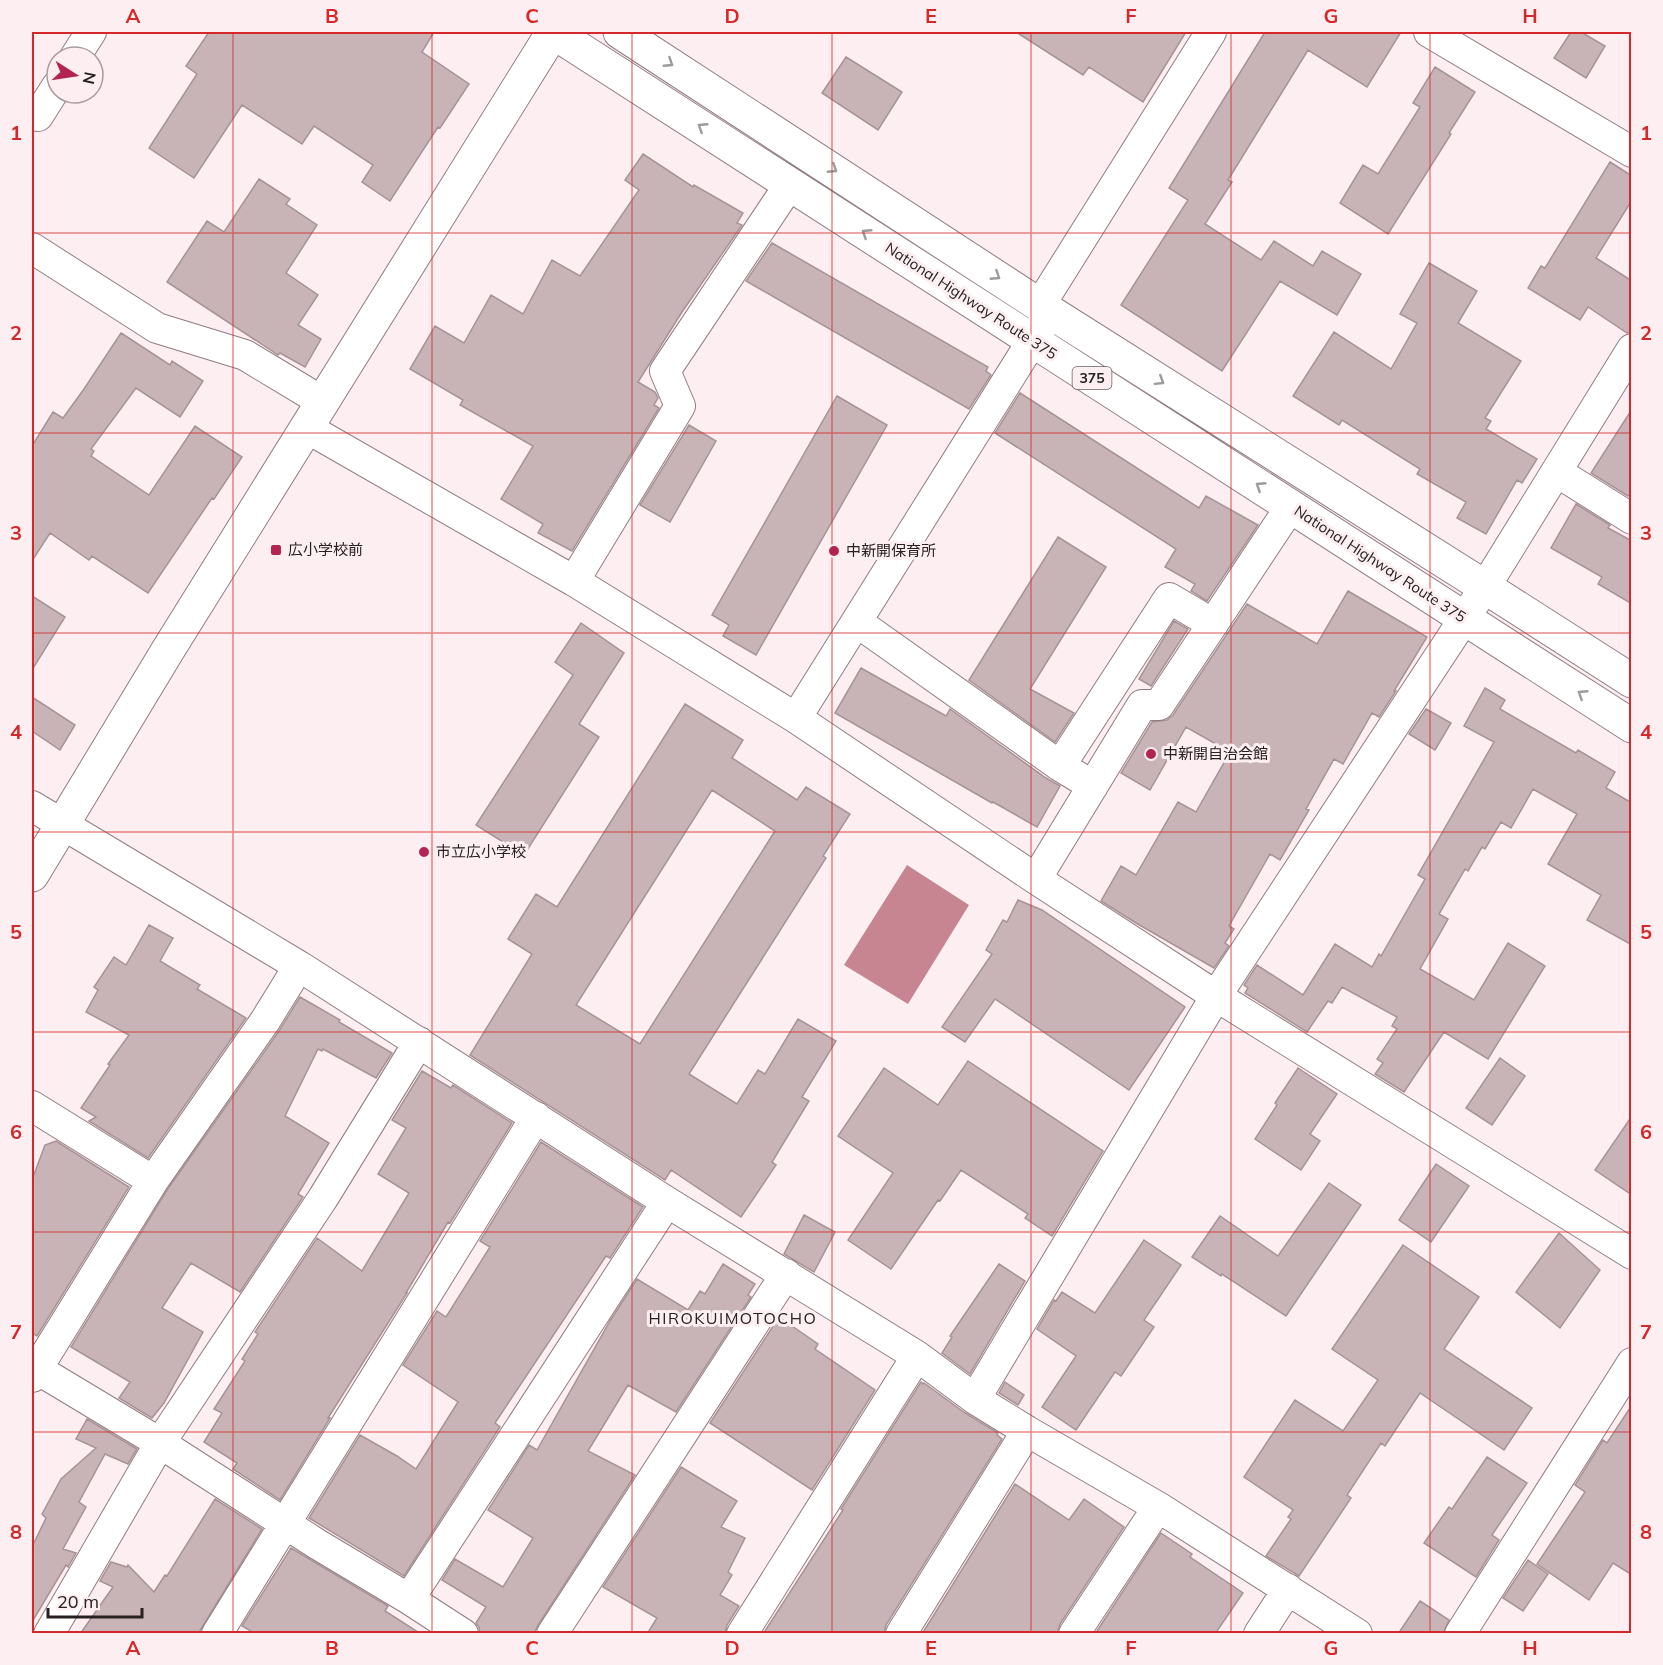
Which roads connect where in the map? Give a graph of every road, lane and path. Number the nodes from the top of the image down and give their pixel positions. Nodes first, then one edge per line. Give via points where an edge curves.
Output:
1 (91, 32) edge
2 (553, 32) edge
3 (620, 32) edge
4 (1211, 32) edge
5 (1430, 32) edge
6 (83, 45) edge
7 (45, 105) edge
8 (38, 116) dead end
9 (1632, 152) edge
10 (790, 184) junction
11 (32, 248) edge
12 (1045, 308) junction
13 (1032, 340) junction
14 (1632, 349) edge
15 (315, 415) junction
16 (1557, 472) junction
17 (1291, 506) junction
18 (1632, 519) edge
19 (574, 581) junction
20 (1485, 586) junction
21 (1464, 618) junction
22 (856, 622) junction
23 (1214, 624) junction
24 (1632, 681) edge
25 (796, 718) junction
26 (1632, 726) edge
27 (1060, 766) junction
28 (1093, 786) junction
29 (32, 806) edge
30 (62, 825) junction
31 (32, 875) edge
32 (1036, 879) junction
33 (298, 966) junction
34 (1216, 996) junction
35 (419, 1042) junction
36 (34, 1113) edge
37 (536, 1117) junction
38 (153, 1181) junction
39 (668, 1202) junction
40 (1632, 1254) edge
41 (786, 1274) junction
42 (917, 1356) junction
43 (1632, 1363) edge
44 (33, 1371) edge
45 (975, 1399) junction
46 (1026, 1431) junction
47 (160, 1443) junction
48 (1158, 1507) junction
49 (285, 1522) junction
50 (1288, 1589) junction
51 (409, 1599) junction
52 (32, 1623) edge
53 (226, 1630) edge
54 (49, 1634) edge
55 (463, 1634) edge
56 (552, 1634) edge
57 (742, 1634) edge
58 (901, 1634) edge
59 (1074, 1634) edge
60 (1259, 1634) edge
61 (1357, 1634) edge
62 (1460, 1634) edge

1 - 6 street
10 -> 2 main road, National Highway Route 375 / 375
2 - 15 main road
3 -> 12 main road, 375
4 - 12 street
5 - 9 street
7 - 8 street
13 -> 10 main road, National Highway Route 375 / 375
10 - 19 street via 665,371 680,406
11 - 15 street via 158,328 245,355
12 - 13 street
12 -> 20 main road, 375
17 -> 13 main road, National Highway Route 375 / 375
13 - 22 street
14 - 16 street
15 - 19 street
15 - 30 main road
16 - 18 street
16 - 20 street
17 - 21 main road, National Highway Route 375 / 375
17 - 23 street
19 - 25 street
20 - 21 street
20 - 24 main road, 375
26 -> 21 main road, National Highway Route 375 / 375
21 - 34 street
22 - 25 street
22 - 27 street
23 - 27 street via 1169,597
23 - 28 street via 1160,705 1142,705
25 - 32 street
27 - 28 street
28 - 32 street
29 - 30 street
30 - 31 main road
30 - 33 street
32 - 34 street
33 - 35 street
33 - 38 street via 265,1021
34 - 40 street
34 - 45 street
35 - 37 street
35 - 47 street via 323,1198
36 - 38 street
37 - 39 street
37 - 49 street
38 - 44 street
39 - 41 street
39 - 51 street
41 - 42 street
41 - 56 street
42 - 45 street
42 - 57 street
43 - 62 street
44 - 47 street
45 - 46 street
46 - 48 street
46 - 58 street
47 - 49 street
47 - 54 street
48 - 50 street
48 - 59 street
49 - 51 street
49 - 53 street
50 - 60 street
50 - 61 street
51 - 55 street
52 - 54 street

